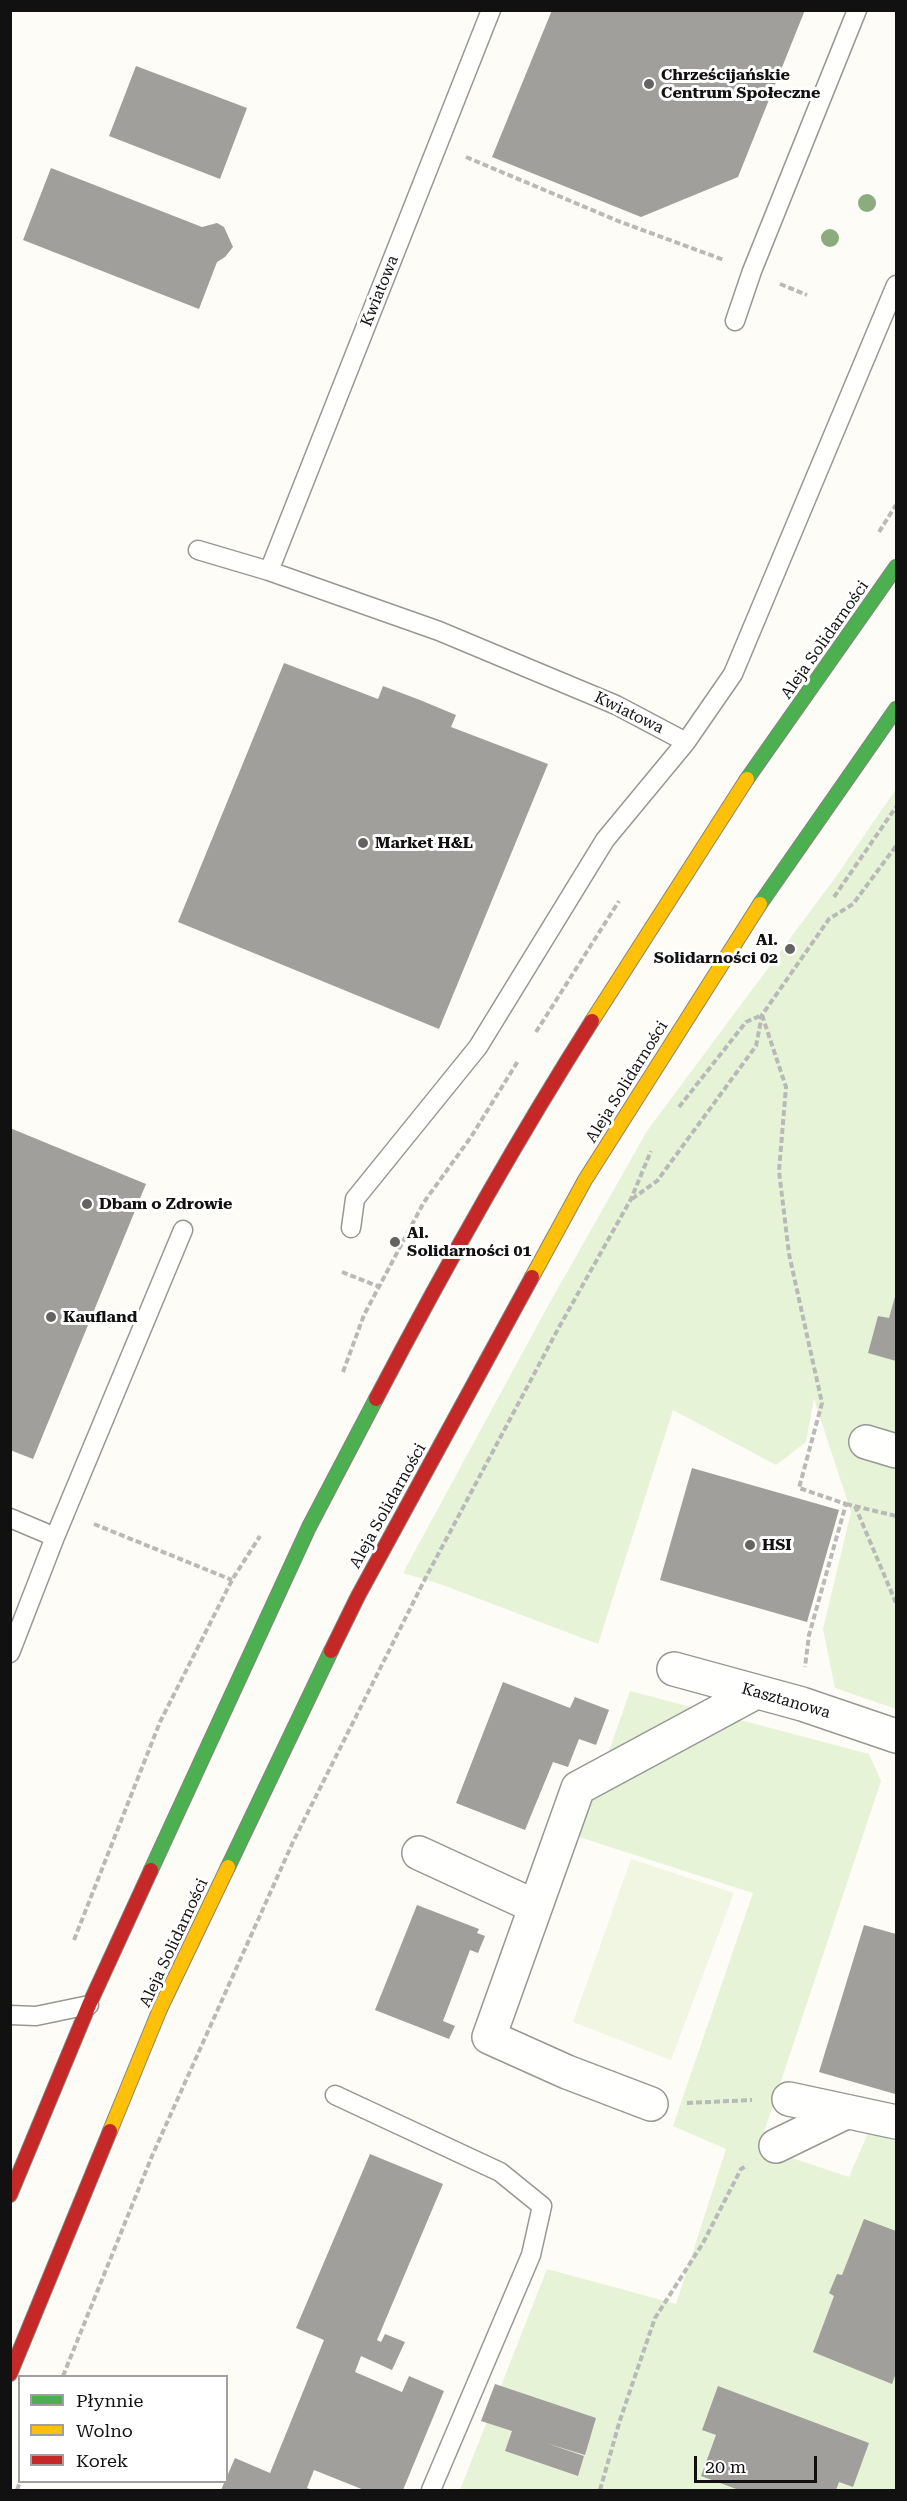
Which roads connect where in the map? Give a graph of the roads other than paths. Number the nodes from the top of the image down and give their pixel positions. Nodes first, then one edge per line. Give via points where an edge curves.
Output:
1 (491, 10) edge
2 (857, 10) edge
3 (897, 285) edge
4 (735, 321) dead end
5 (198, 550) dead end
6 (897, 567) edge
7 (269, 571) junction
8 (897, 709) edge
9 (686, 742) junction
10 (351, 1228) dead end
11 (183, 1230) dead end
12 (866, 1442) dead end
13 (897, 1451) edge
14 (10, 1518) edge
15 (55, 1537) junction
16 (10, 1653) edge
17 (674, 1669) dead end
18 (756, 1692) junction
19 (897, 1736) edge
20 (419, 1852) dead end
21 (534, 1906) junction
22 (89, 2005) junction
23 (10, 2015) edge
24 (335, 2095) dead end
25 (789, 2099) road end
26 (651, 2104) road end
27 (846, 2112) junction
28 (897, 2122) edge
29 (776, 2146) road end
30 (10, 2195) edge
31 (10, 2374) edge
32 (431, 2490) edge

1 - 7 lane, Kwiatowa
2 - 4 lane
3 - 9 lane via 733,674
5 - 7 lane, Kwiatowa
6 - 22 main road, Aleja Solidarności via 726,809 555,1079 417,1320 309,1527
7 - 9 lane, Kwiatowa via 460,640 616,705
8 - 31 main road, Aleja Solidarności via 779,873 585,1180 358,1596 160,2009
9 - 10 lane via 605,840 477,1047 355,1199
11 - 15 lane
12 - 13 street
14 - 15 lane
15 - 16 lane
17 - 18 street, Kasztanowa
18 - 19 street, Kasztanowa
18 - 21 street via 578,1788
20 - 21 street
21 - 26 street via 489,2037
22 - 23 lane via 36,2016
22 - 30 main road, Aleja Solidarności
24 - 32 lane via 500,2172 542,2206 531,2255
25 - 27 street
27 - 28 street
27 - 29 street

